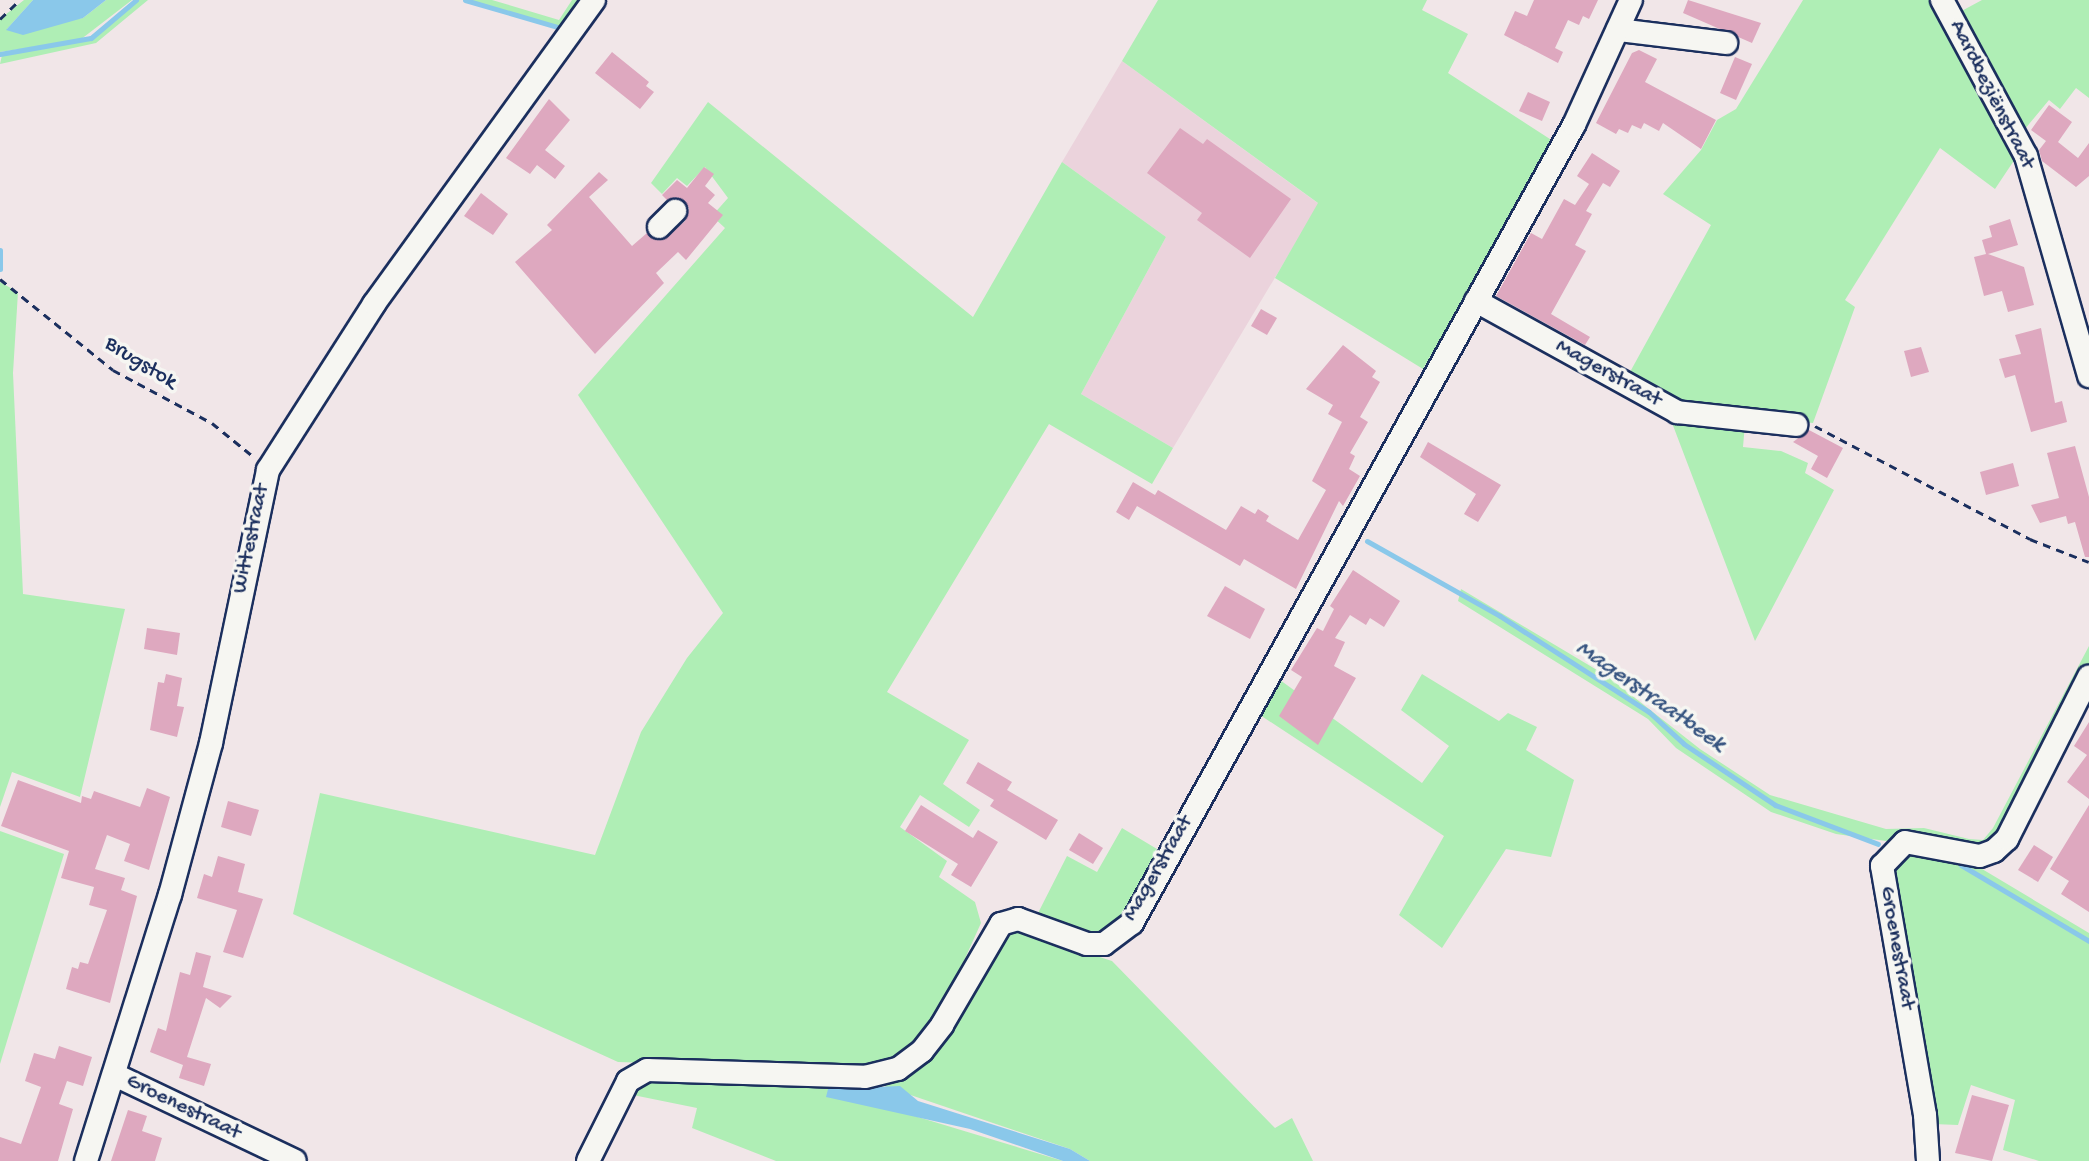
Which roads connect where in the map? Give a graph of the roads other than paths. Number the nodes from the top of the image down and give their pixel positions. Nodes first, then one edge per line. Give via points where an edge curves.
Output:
1 (594, 0) edge
2 (1631, 0) edge
3 (1942, 0) edge
4 (1618, 30) junction
5 (1726, 43) dead end
6 (1476, 301) junction
7 (2089, 376) edge
8 (1796, 425) road end
9 (2089, 677) edge
10 (115, 1075) junction
11 (86, 1161) edge
12 (295, 1161) edge
13 (588, 1161) edge
14 (1928, 1161) edge

1 - 10 street, Wittestraat via 330,368 268,470 211,743
2 - 4 street, Magerstraat
3 - 7 street, Aardbeziënstraat via 2026,156
4 - 5 street
4 - 6 street, Magerstraat via 1574,125
6 - 8 street, Magerstraat via 1677,412
6 - 13 street, Magerstraat via 1132,923 1104,944 1087,944 1018,919 1001,924 942,1025 922,1051 898,1069 865,1077 647,1070 628,1081
9 - 14 street, Groenestraat via 2007,839 1994,851 1980,856 1905,842 1882,866 1925,1115
10 - 11 street, Wittestraat
10 - 12 street, Groenestraat

